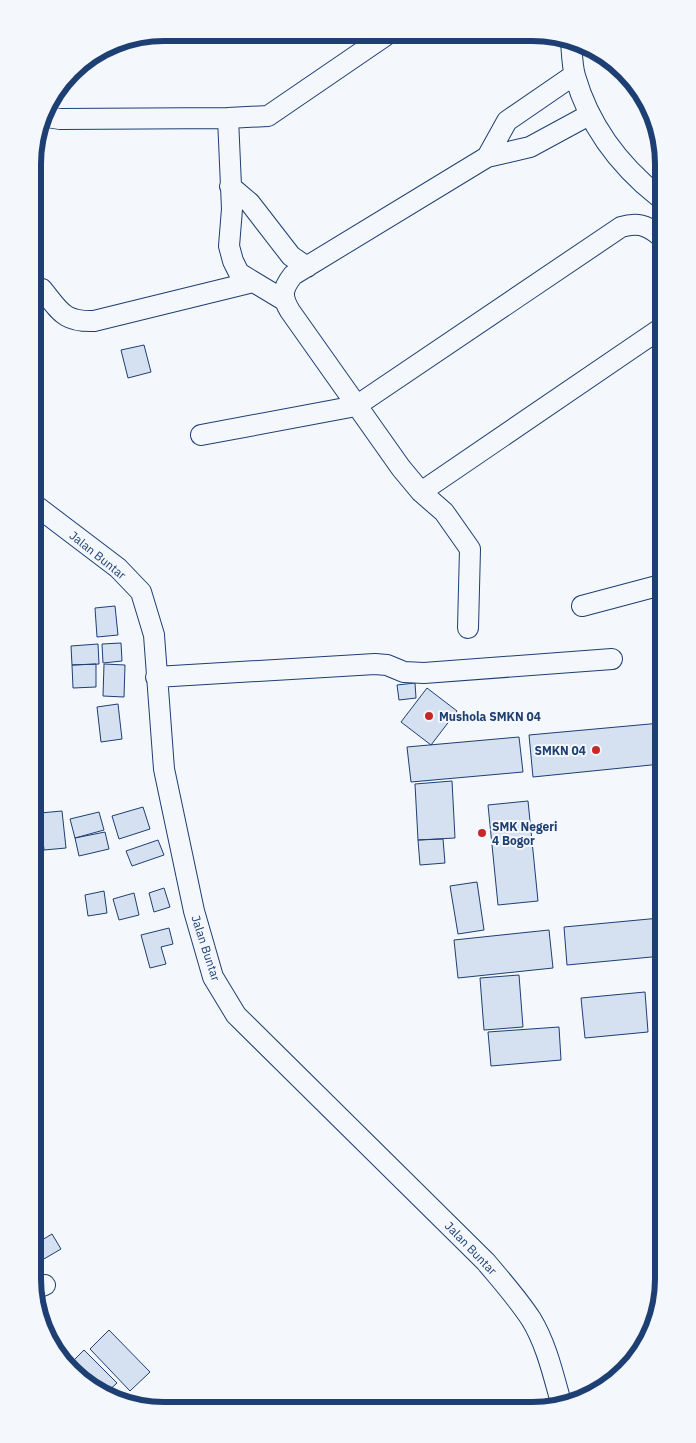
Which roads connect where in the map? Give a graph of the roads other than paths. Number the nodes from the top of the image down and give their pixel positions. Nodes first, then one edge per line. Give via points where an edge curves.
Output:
1 (378, 41) edge
2 (572, 48) edge
3 (574, 74) junction
4 (589, 115) junction
5 (51, 118) edge
6 (228, 118) junction
7 (487, 157) junction
8 (230, 186) junction
9 (655, 194) edge
10 (655, 232) edge
11 (307, 266) junction
12 (253, 282) junction
13 (42, 288) dead end
14 (282, 299) junction
15 (655, 333) edge
16 (356, 406) junction
17 (201, 435) dead end
18 (421, 492) junction
19 (42, 510) edge
20 (655, 587) edge
21 (582, 606) dead end
22 (468, 628) dead end
23 (612, 659) dead end
24 (156, 677) junction
25 (560, 1399) edge

1 - 6 street via 268,116
2 - 3 street
3 - 4 street
3 - 7 street via 507,121
4 - 7 street via 530,147
4 - 9 street via 620,162
5 - 6 street
6 - 8 street
7 - 11 street
8 - 11 street via 250,203 291,256
8 - 12 street via 230,246 239,273
10 - 16 street via 634,223 621,227
11 - 14 street via 283,287
12 - 13 street via 94,321 76,322 63,315
12 - 14 street
14 - 16 street
15 - 18 street
16 - 17 street
16 - 18 street
18 - 22 street via 444,512 470,548
19 - 24 street, Jalan Buntar via 118,568 141,592 154,635
20 - 21 street
23 - 24 street via 424,672 404,672 375,664
24 - 25 street, Jalan Buntar via 164,770 194,911 213,977 236,1015 486,1262 506,1286 532,1320

